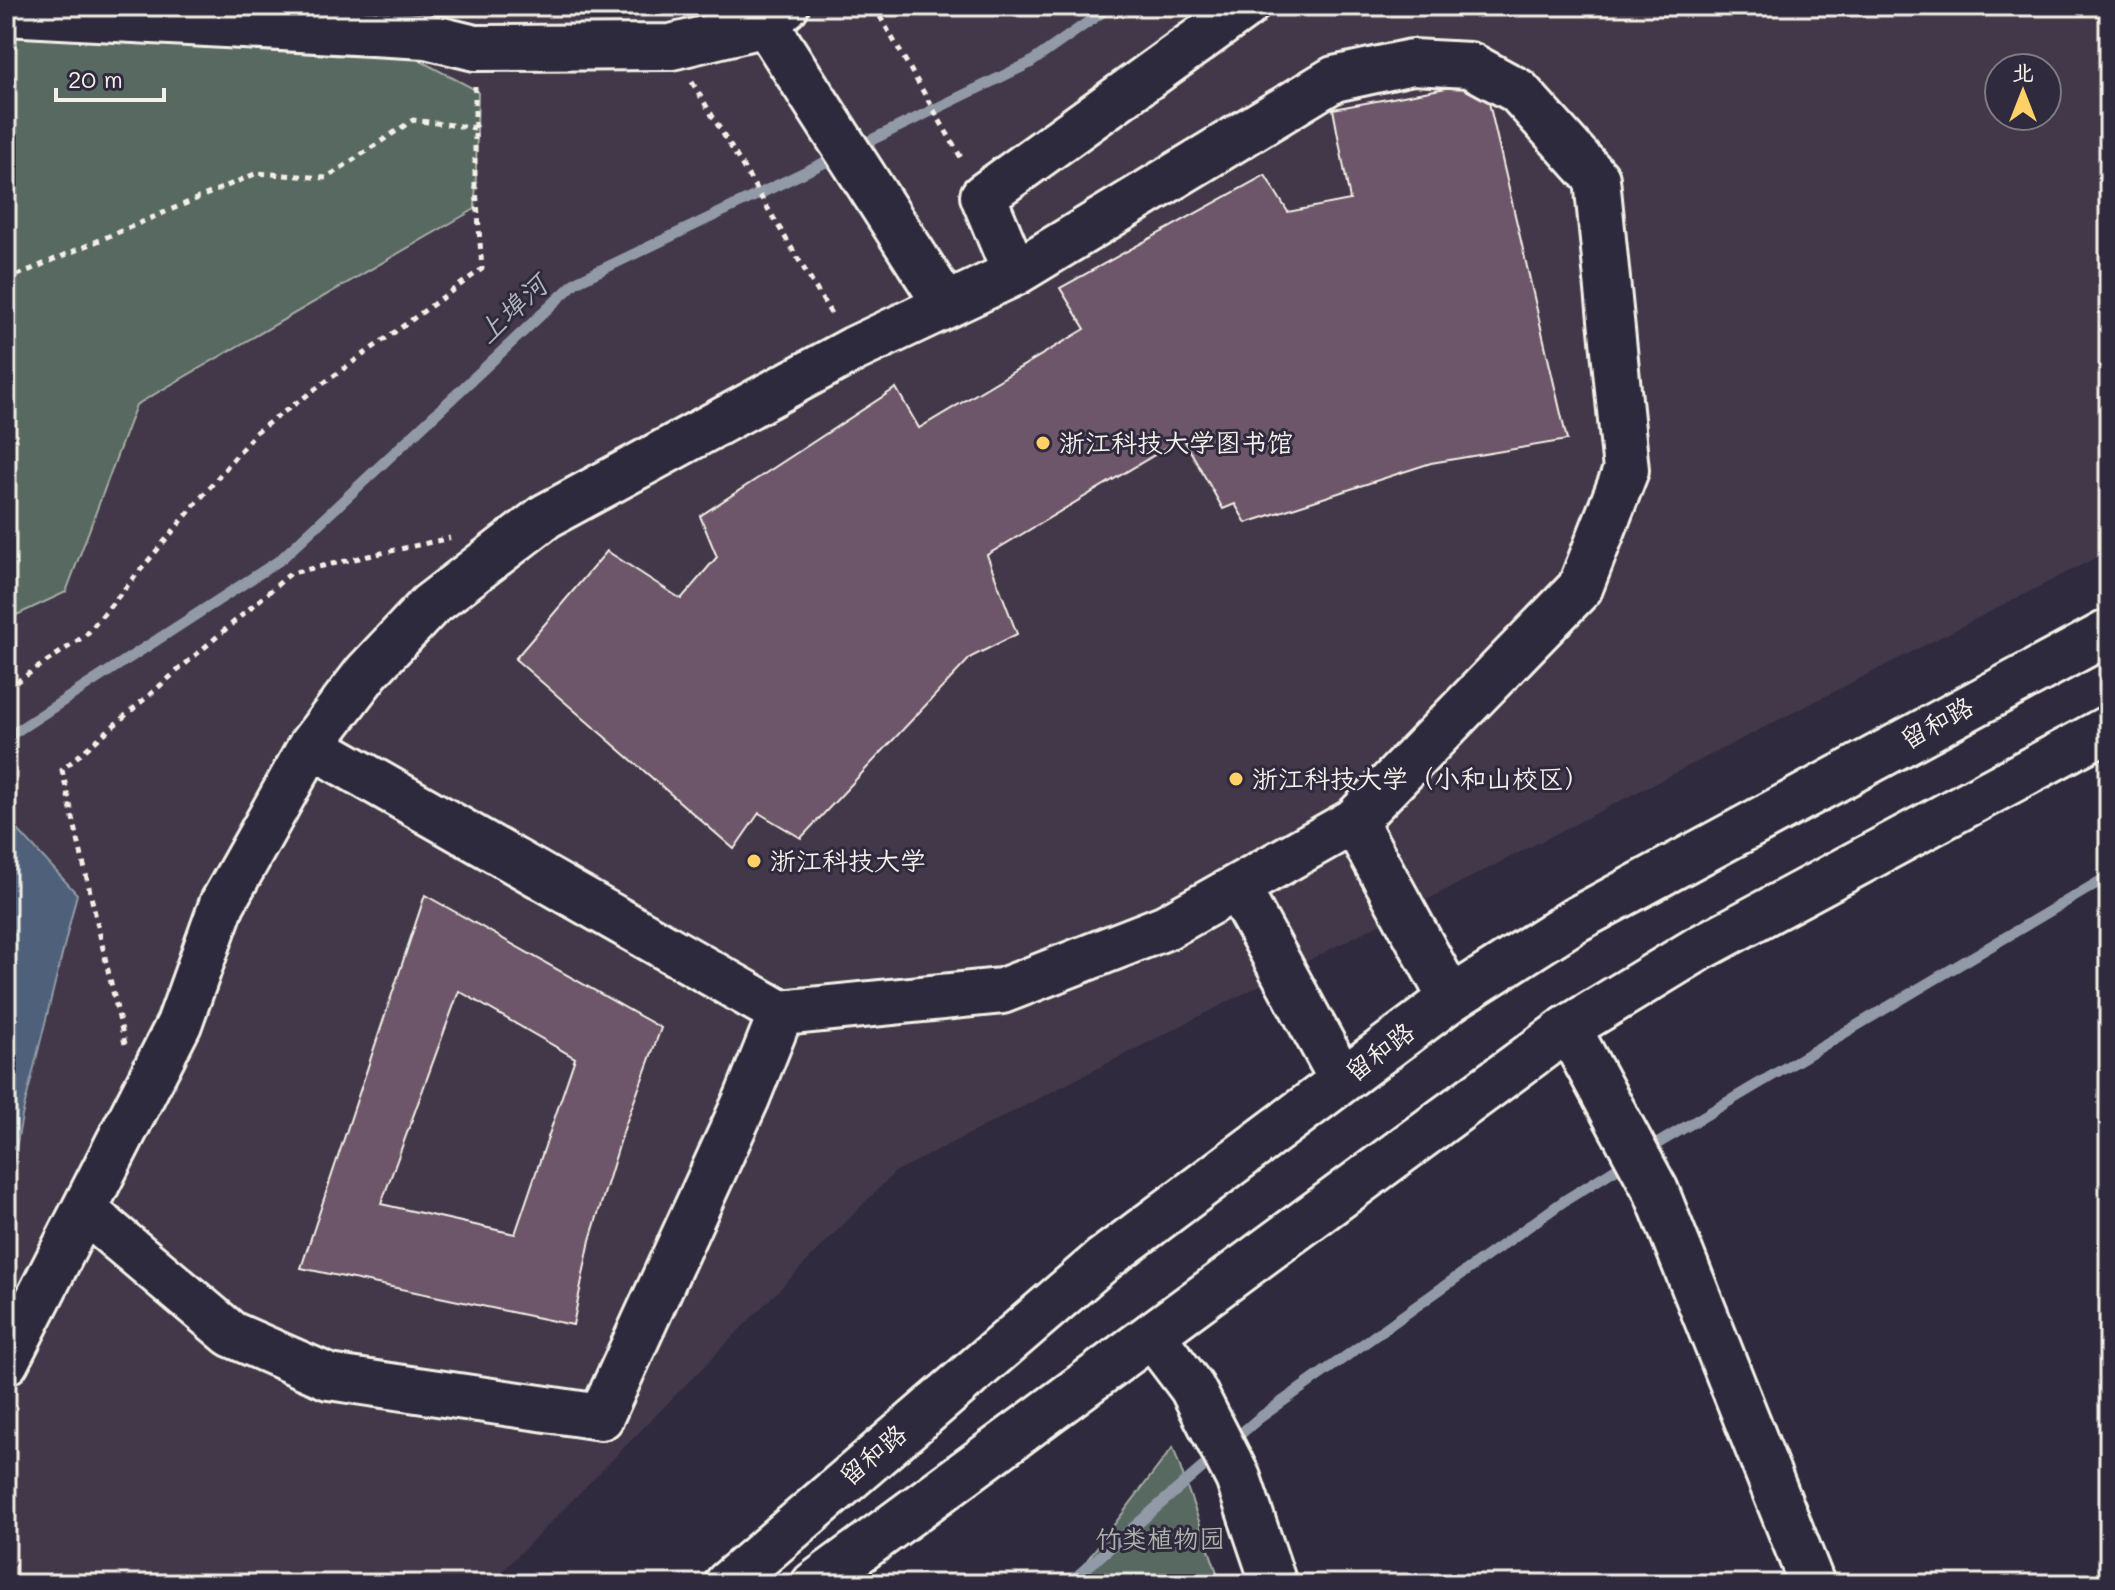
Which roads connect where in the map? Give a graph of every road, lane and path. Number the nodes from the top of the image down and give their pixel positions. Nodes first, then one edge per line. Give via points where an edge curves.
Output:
1 (874, 6) edge
2 (1246, 6) edge
3 (6, 13) edge
4 (776, 15) edge
5 (671, 47) junction
6 (475, 48) junction
7 (475, 128) junction
8 (476, 188) dead end
9 (983, 196) junction
10 (475, 209) junction
11 (1015, 273) junction
12 (6, 280) edge
13 (812, 286) dead end
14 (946, 305) junction
15 (456, 537) dead end
16 (2109, 632) edge
17 (6, 689) edge
18 (2109, 728) edge
19 (311, 745) junction
20 (1354, 821) junction
21 (1237, 887) junction
22 (1451, 999) junction
23 (781, 1013) junction
24 (1568, 1028) junction
25 (126, 1047) dead end
26 (1342, 1080) junction
27 (84, 1210) junction
28 (1152, 1335) junction
29 (6, 1362) edge
30 (727, 1584) edge
31 (814, 1584) edge
32 (1274, 1584) edge
33 (1812, 1584) edge

1 - 9 path
2 - 9 street
3 - 6 street via 426,36
4 - 5 street
4 - 14 street via 902,239
5 - 6 street
5 - 13 path
6 - 7 path
7 - 10 path
7 - 12 path via 413,120 326,178 257,173
8 - 10 path
9 - 11 street
10 - 17 path via 482,269 256,432 86,635
11 - 14 street
11 - 20 street via 1334,79 1412,62 1470,65 1518,91 1597,179 1626,470 1580,588
14 - 19 street via 854,349 546,516 429,606 367,672
15 - 25 path via 291,573 62,770
16 - 22 street, 留和路 via 1575,920
18 - 24 street via 1698,949
19 - 23 street
19 - 27 street via 222,904 179,1024
20 - 21 street
20 - 22 street
21 - 23 street via 1166,927 1002,991
21 - 26 street
22 - 26 street, 留和路
23 - 27 street via 601,1417 329,1377 231,1334
24 - 28 street
24 - 33 street via 1637,1155
26 - 30 street, 留和路 via 1104,1259
27 - 29 street
28 - 31 street
28 - 32 street via 1192,1388 1238,1478

